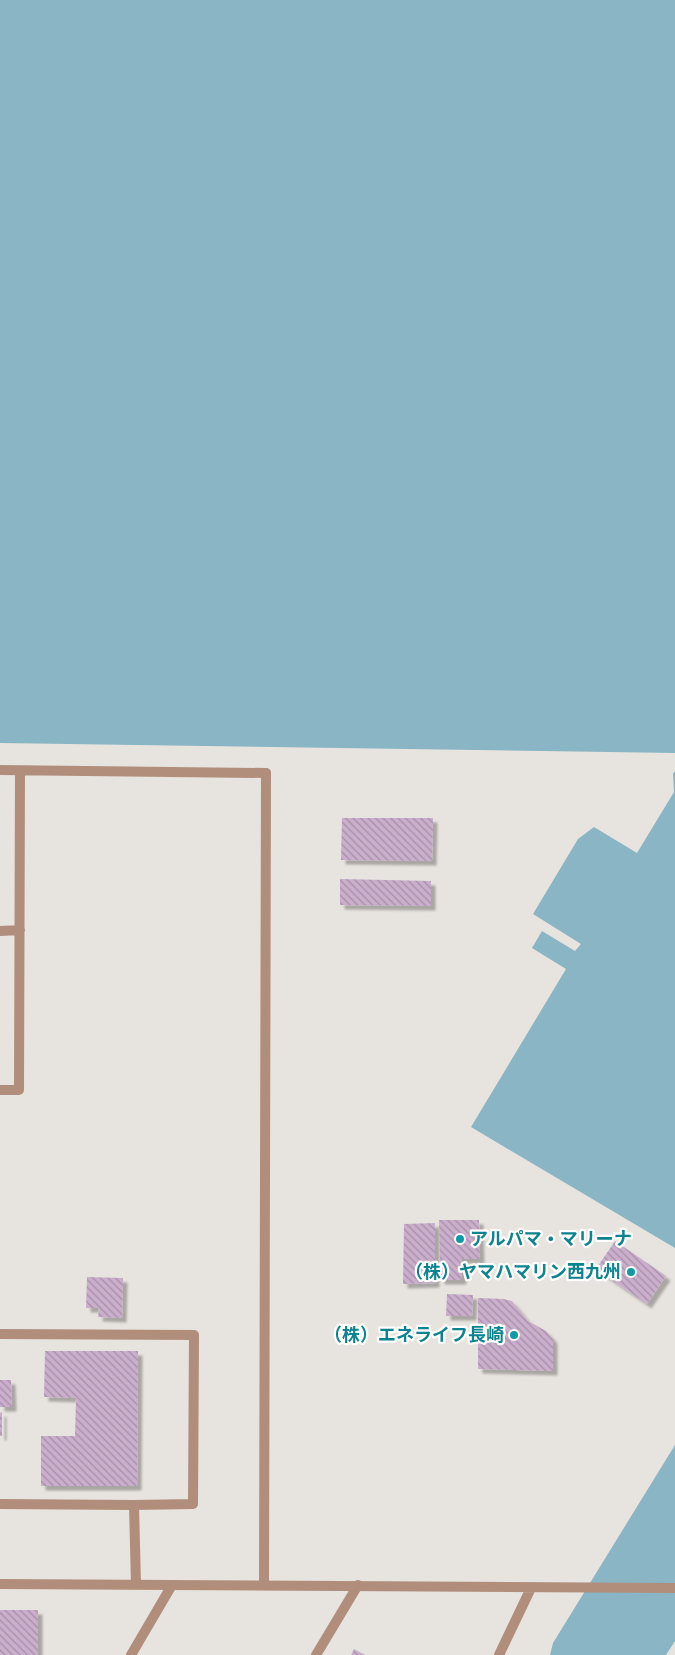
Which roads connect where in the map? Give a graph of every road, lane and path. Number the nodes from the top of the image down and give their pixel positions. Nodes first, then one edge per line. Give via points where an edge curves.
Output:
1 (0, 770) edge
2 (20, 771) junction
3 (20, 930) junction
4 (0, 931) edge
5 (0, 1090) edge
6 (0, 1334) edge
7 (0, 1504) edge
8 (134, 1505) junction
9 (0, 1584) edge
10 (136, 1585) junction
11 (172, 1585) junction
12 (264, 1585) junction
13 (358, 1585) junction
14 (531, 1588) junction
15 (675, 1588) edge
16 (131, 1655) edge
17 (316, 1655) edge
18 (499, 1655) edge

1 - 2 street
2 - 3 street
2 - 12 street via 266,773
3 - 4 street
3 - 5 street via 19,1090
6 - 8 street via 194,1335 193,1504
7 - 8 street
8 - 10 street
9 - 10 street
10 - 11 street
11 - 12 street
11 - 16 street
12 - 13 street
13 - 14 street
13 - 17 street
14 - 15 street
14 - 18 street

